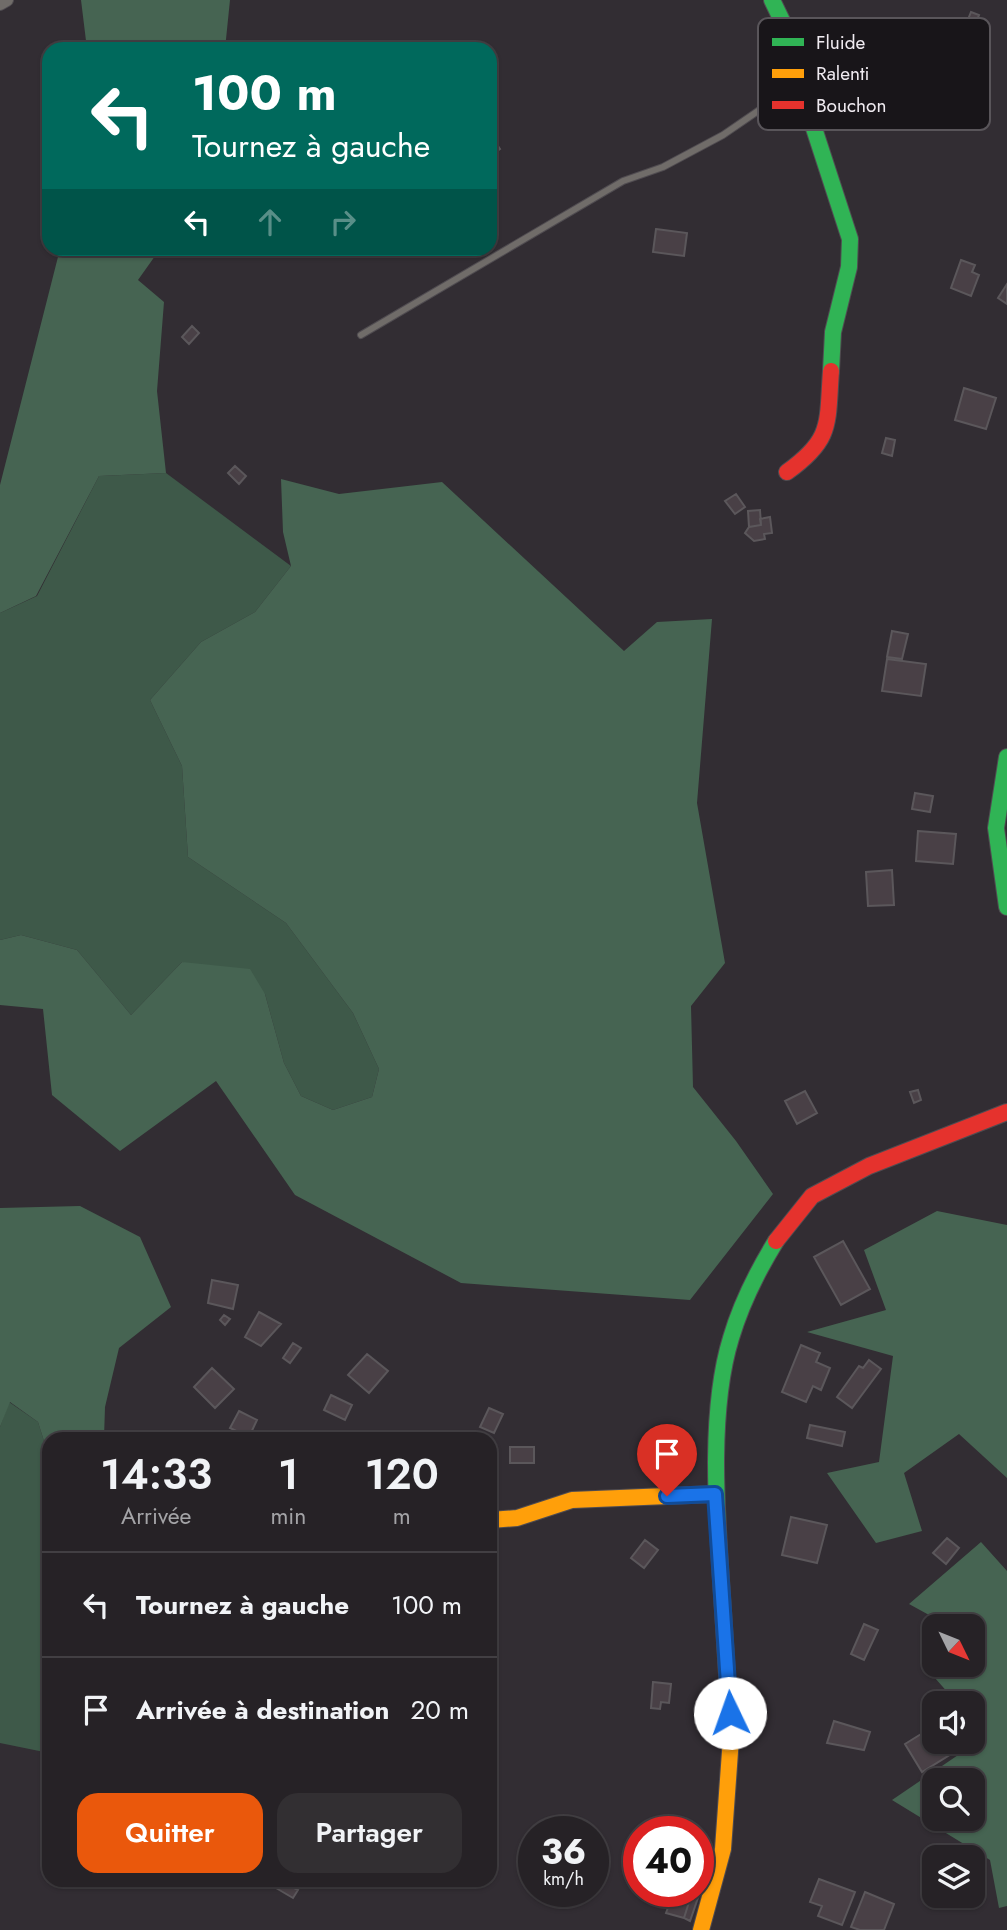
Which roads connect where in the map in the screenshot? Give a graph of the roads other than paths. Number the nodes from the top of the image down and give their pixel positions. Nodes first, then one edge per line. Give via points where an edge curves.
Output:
1 (7, 0) edge
2 (772, 0) edge
3 (0, 4) edge
4 (781, 18) edge
5 (758, 111) edge
6 (815, 130) edge
7 (497, 255) edge
8 (495, 256) edge
9 (361, 335) dead end
10 (787, 472) dead end
11 (1007, 757) edge
12 (1007, 906) edge
13 (1007, 1112) edge
14 (715, 1494) junction
15 (497, 1519) edge
16 (701, 1930) edge

1 - 3 street
2 - 4 street
5 - 7 lane via 723,135 663,167 623,181
6 - 10 street via 850,239 849,267 833,332 827,430 812,454
8 - 9 lane
11 - 12 street via 996,828
13 - 14 street via 858,1172 813,1196 782,1231 754,1275 730,1340
14 - 15 street via 572,1500 517,1518
14 - 16 street via 731,1738 723,1849

